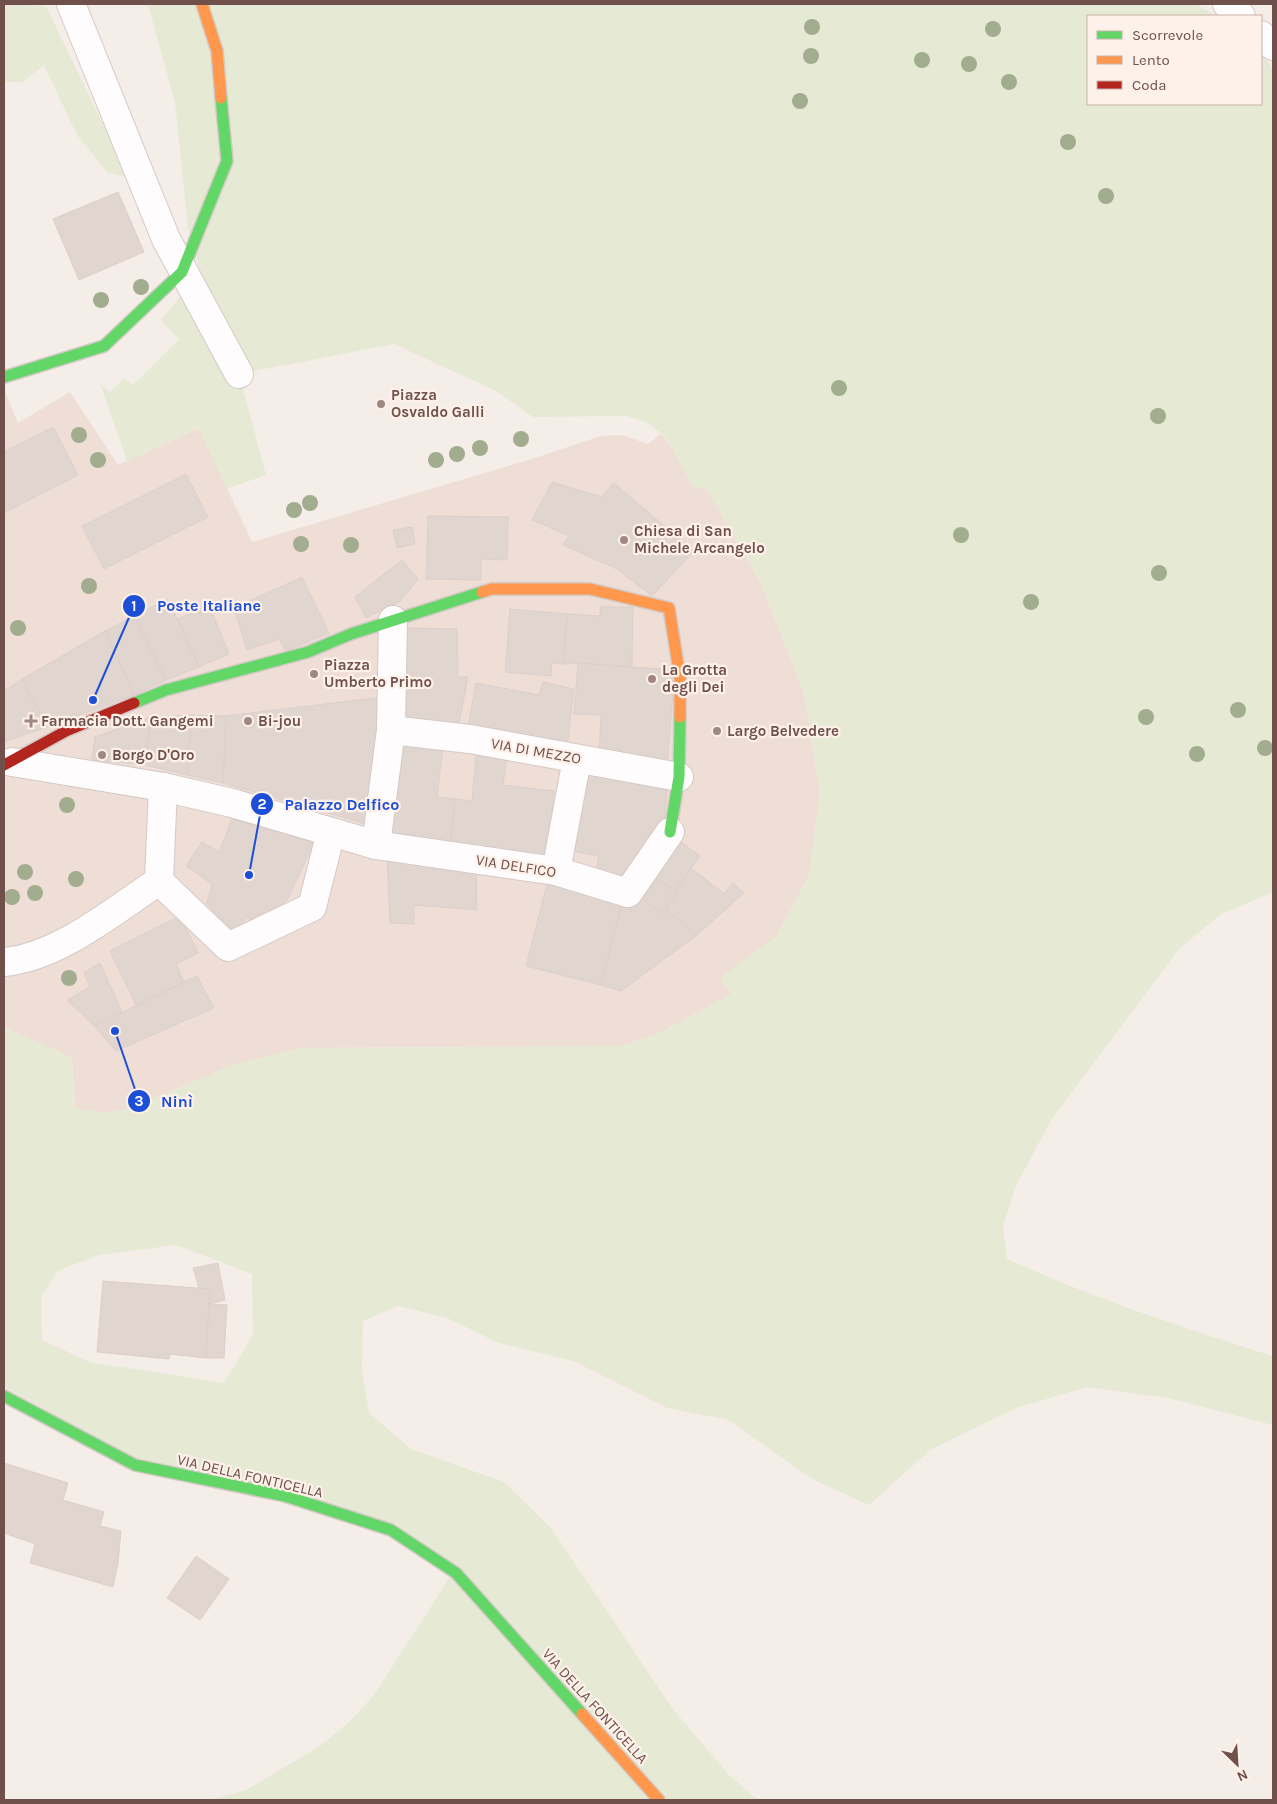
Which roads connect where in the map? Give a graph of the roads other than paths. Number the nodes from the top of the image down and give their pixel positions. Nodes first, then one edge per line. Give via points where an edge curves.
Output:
1 (71, 4) edge
2 (202, 4) edge
3 (1227, 4) edge
4 (1240, 15) edge
5 (1262, 36) edge
6 (1273, 46) edge
7 (182, 272) junction
8 (239, 374) dead end
9 (4, 377) edge
10 (393, 620) junction
11 (391, 730) junction
12 (577, 759) junction
13 (8, 764) edge
14 (679, 776) junction
15 (163, 787) junction
16 (331, 832) junction
17 (670, 832) joint
18 (376, 845) junction
19 (556, 871) junction
20 (159, 881) junction
21 (4, 962) edge
22 (4, 1396) edge
23 (658, 1800) edge

1 - 7 street
2 - 7 street via 217,51 226,161
3 - 4 street
5 - 6 street
7 - 8 street
7 - 9 street via 104,346
10 - 11 street
10 - 13 street via 308,652 166,690 66,731
10 - 14 street via 492,590 590,589 669,608 680,677
11 - 12 street, VIA DI MEZZO via 470,739
11 - 18 street
12 - 14 street, VIA DI MEZZO
12 - 19 street
13 - 15 street, VIA DELFICO
14 - 17 street
15 - 16 street, VIA DELFICO
15 - 20 street
16 - 18 street, VIA DELFICO
16 - 20 street via 312,907 228,947
17 - 19 street, VIA DELFICO via 628,892
18 - 19 street, VIA DELFICO
20 - 21 street via 51,951
22 - 23 street, VIA DELLA FONTICELLA via 135,1465 286,1496 391,1530 456,1573

